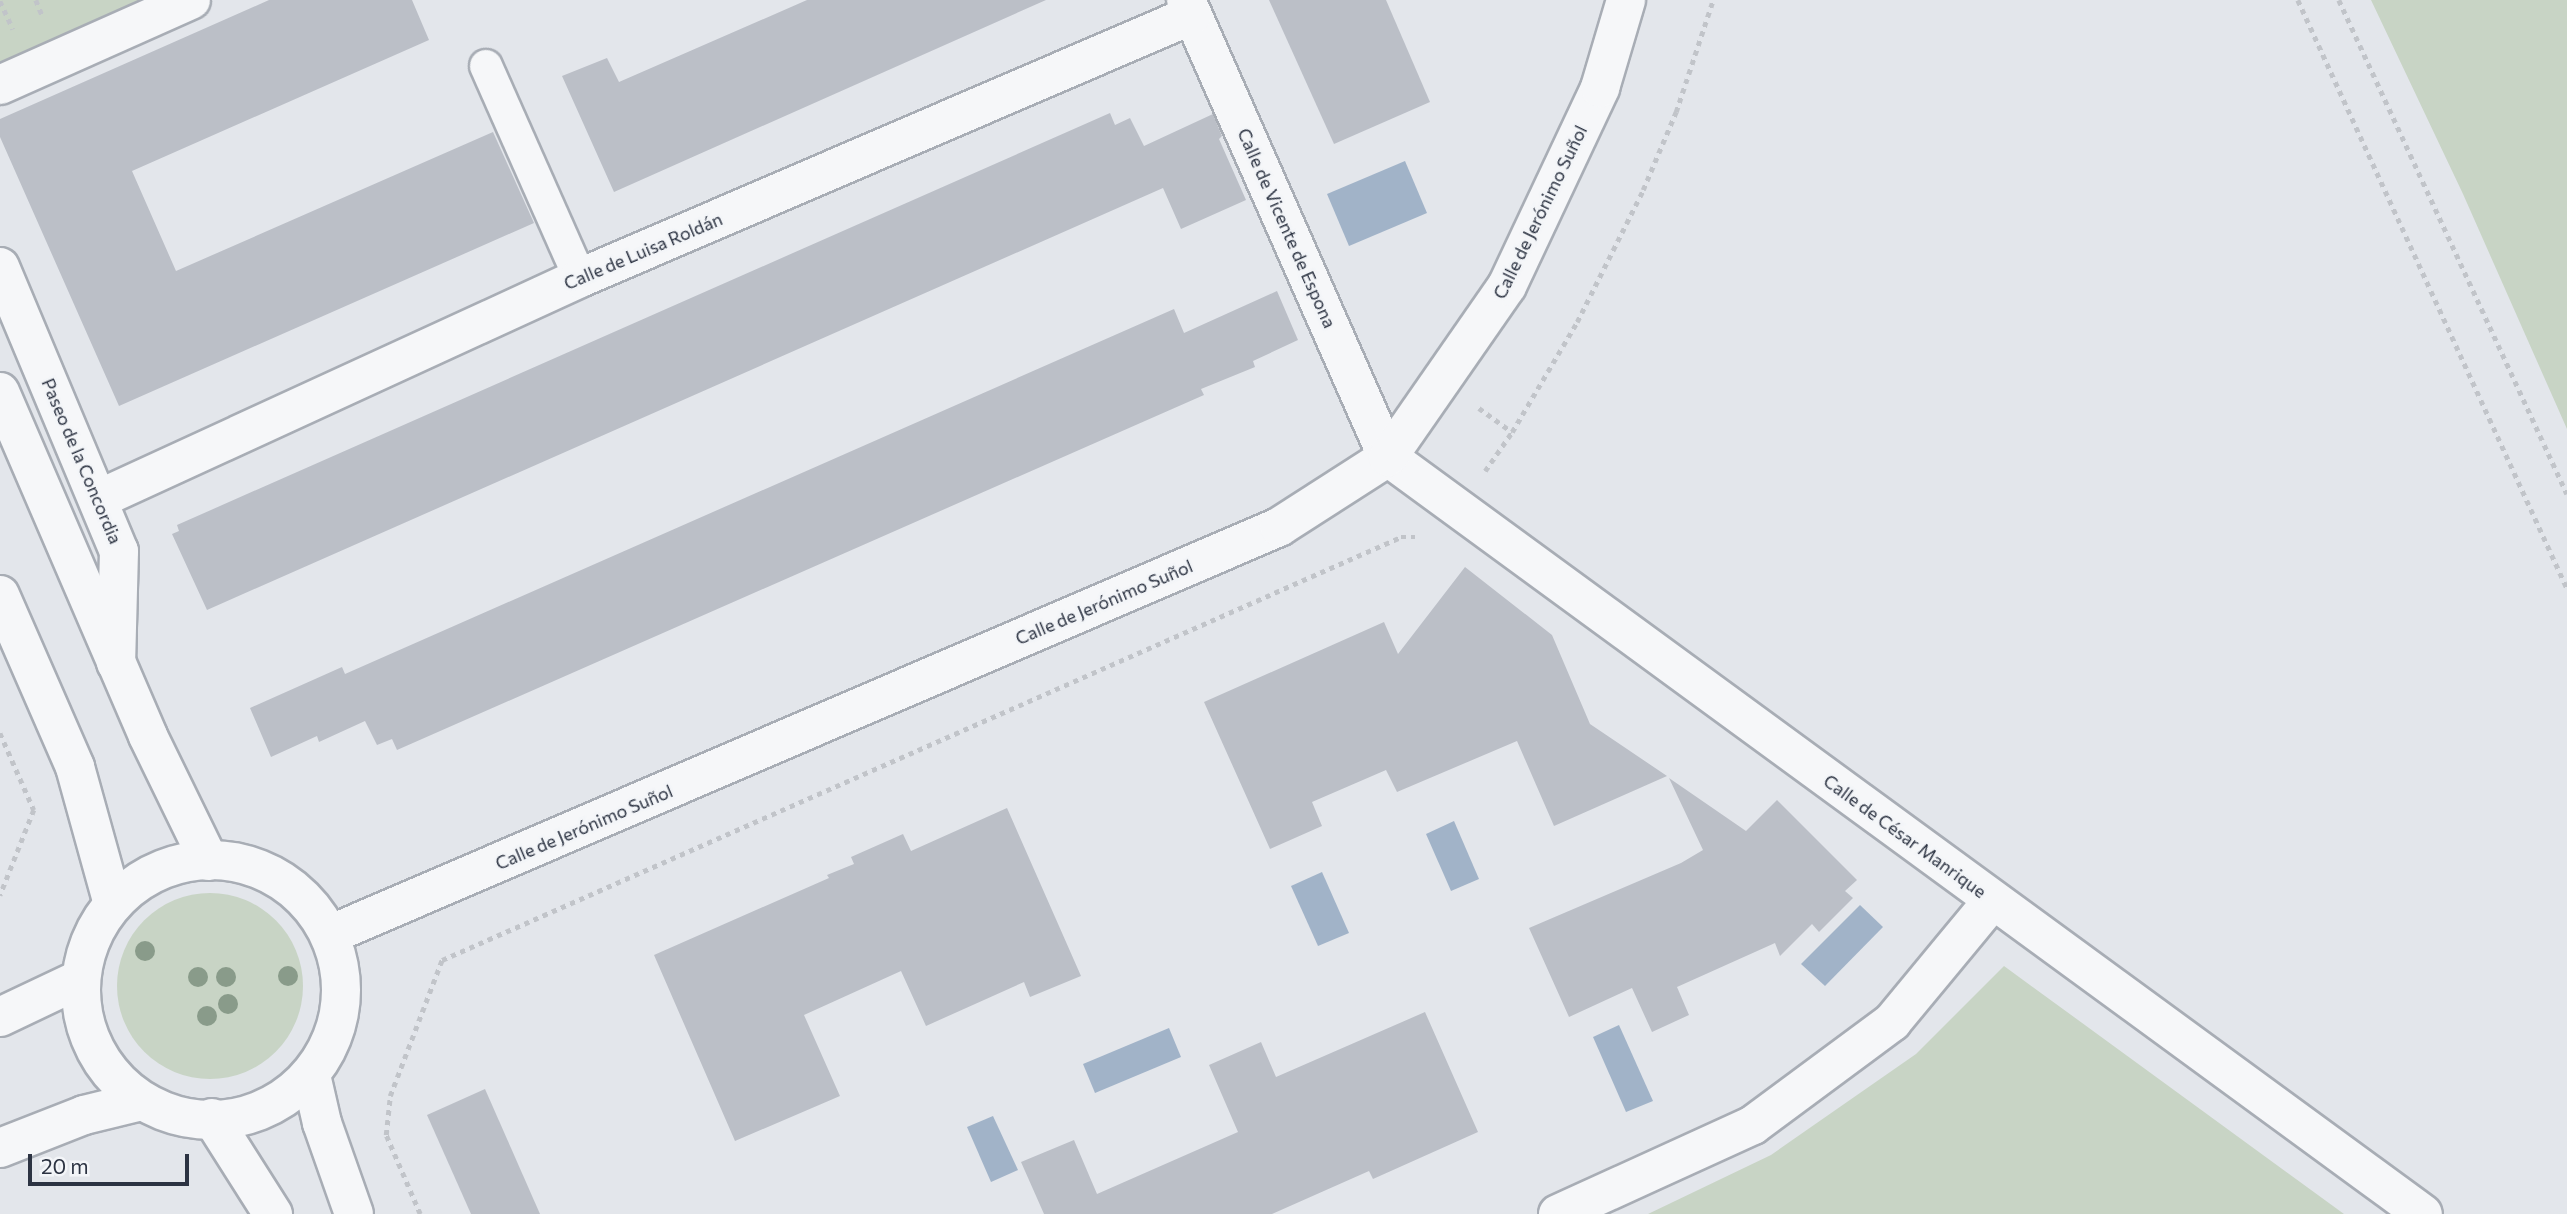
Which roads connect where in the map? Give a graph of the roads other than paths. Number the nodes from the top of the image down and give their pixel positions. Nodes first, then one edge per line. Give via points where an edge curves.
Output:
1 (191, 0) edge
2 (1626, 0) edge
3 (1189, 7) edge
4 (486, 66) dead end
5 (0, 85) edge
6 (0, 267) edge
7 (580, 278) junction
8 (0, 392) edge
9 (1388, 457) junction
10 (99, 499) junction
11 (0, 595) edge
12 (116, 663) junction
13 (209, 861) junction
14 (1993, 900) junction
15 (113, 904) junction
16 (334, 933) junction
17 (78, 980) junction
18 (0, 1017) edge
19 (312, 1075) junction
20 (141, 1101) junction
21 (212, 1118) junction
22 (0, 1149) edge
23 (273, 1214) edge
24 (354, 1214) edge
25 (1558, 1214) edge
26 (2423, 1214) edge

1 - 5 street
2 - 9 street, Calle de Jerónimo Suñol via 1600,88 1507,286
3 - 7 street, Calle de Luisa Roldán
3 - 9 street, Calle de Vicente de Espona
4 - 7 lane
6 - 10 street, Paseo de la Concordia
7 - 10 street, Calle de Luisa Roldán
8 - 12 street, Paseo de la Concordia
9 - 14 street, Calle de César Manrique
9 - 16 street, Calle de Jerónimo Suñol via 1279,527
10 - 12 street, Paseo de la Concordia via 119,551
11 - 15 street via 75,767
12 - 13 street, Paseo de la Concordia
13 - 15 street via 158,872
13 - 16 street via 257,867 296,889
14 - 25 street via 1892,1022 1753,1125
14 - 26 street, Calle de César Manrique
15 - 17 street via 88,942
16 - 19 street via 344,978 331,1044
17 - 18 street
17 - 20 street via 83,1025 104,1068
19 - 21 street via 288,1096 252,1111
19 - 24 street via 322,1123
20 - 21 street via 168,1114
20 - 22 street via 84,1115
21 - 23 street

